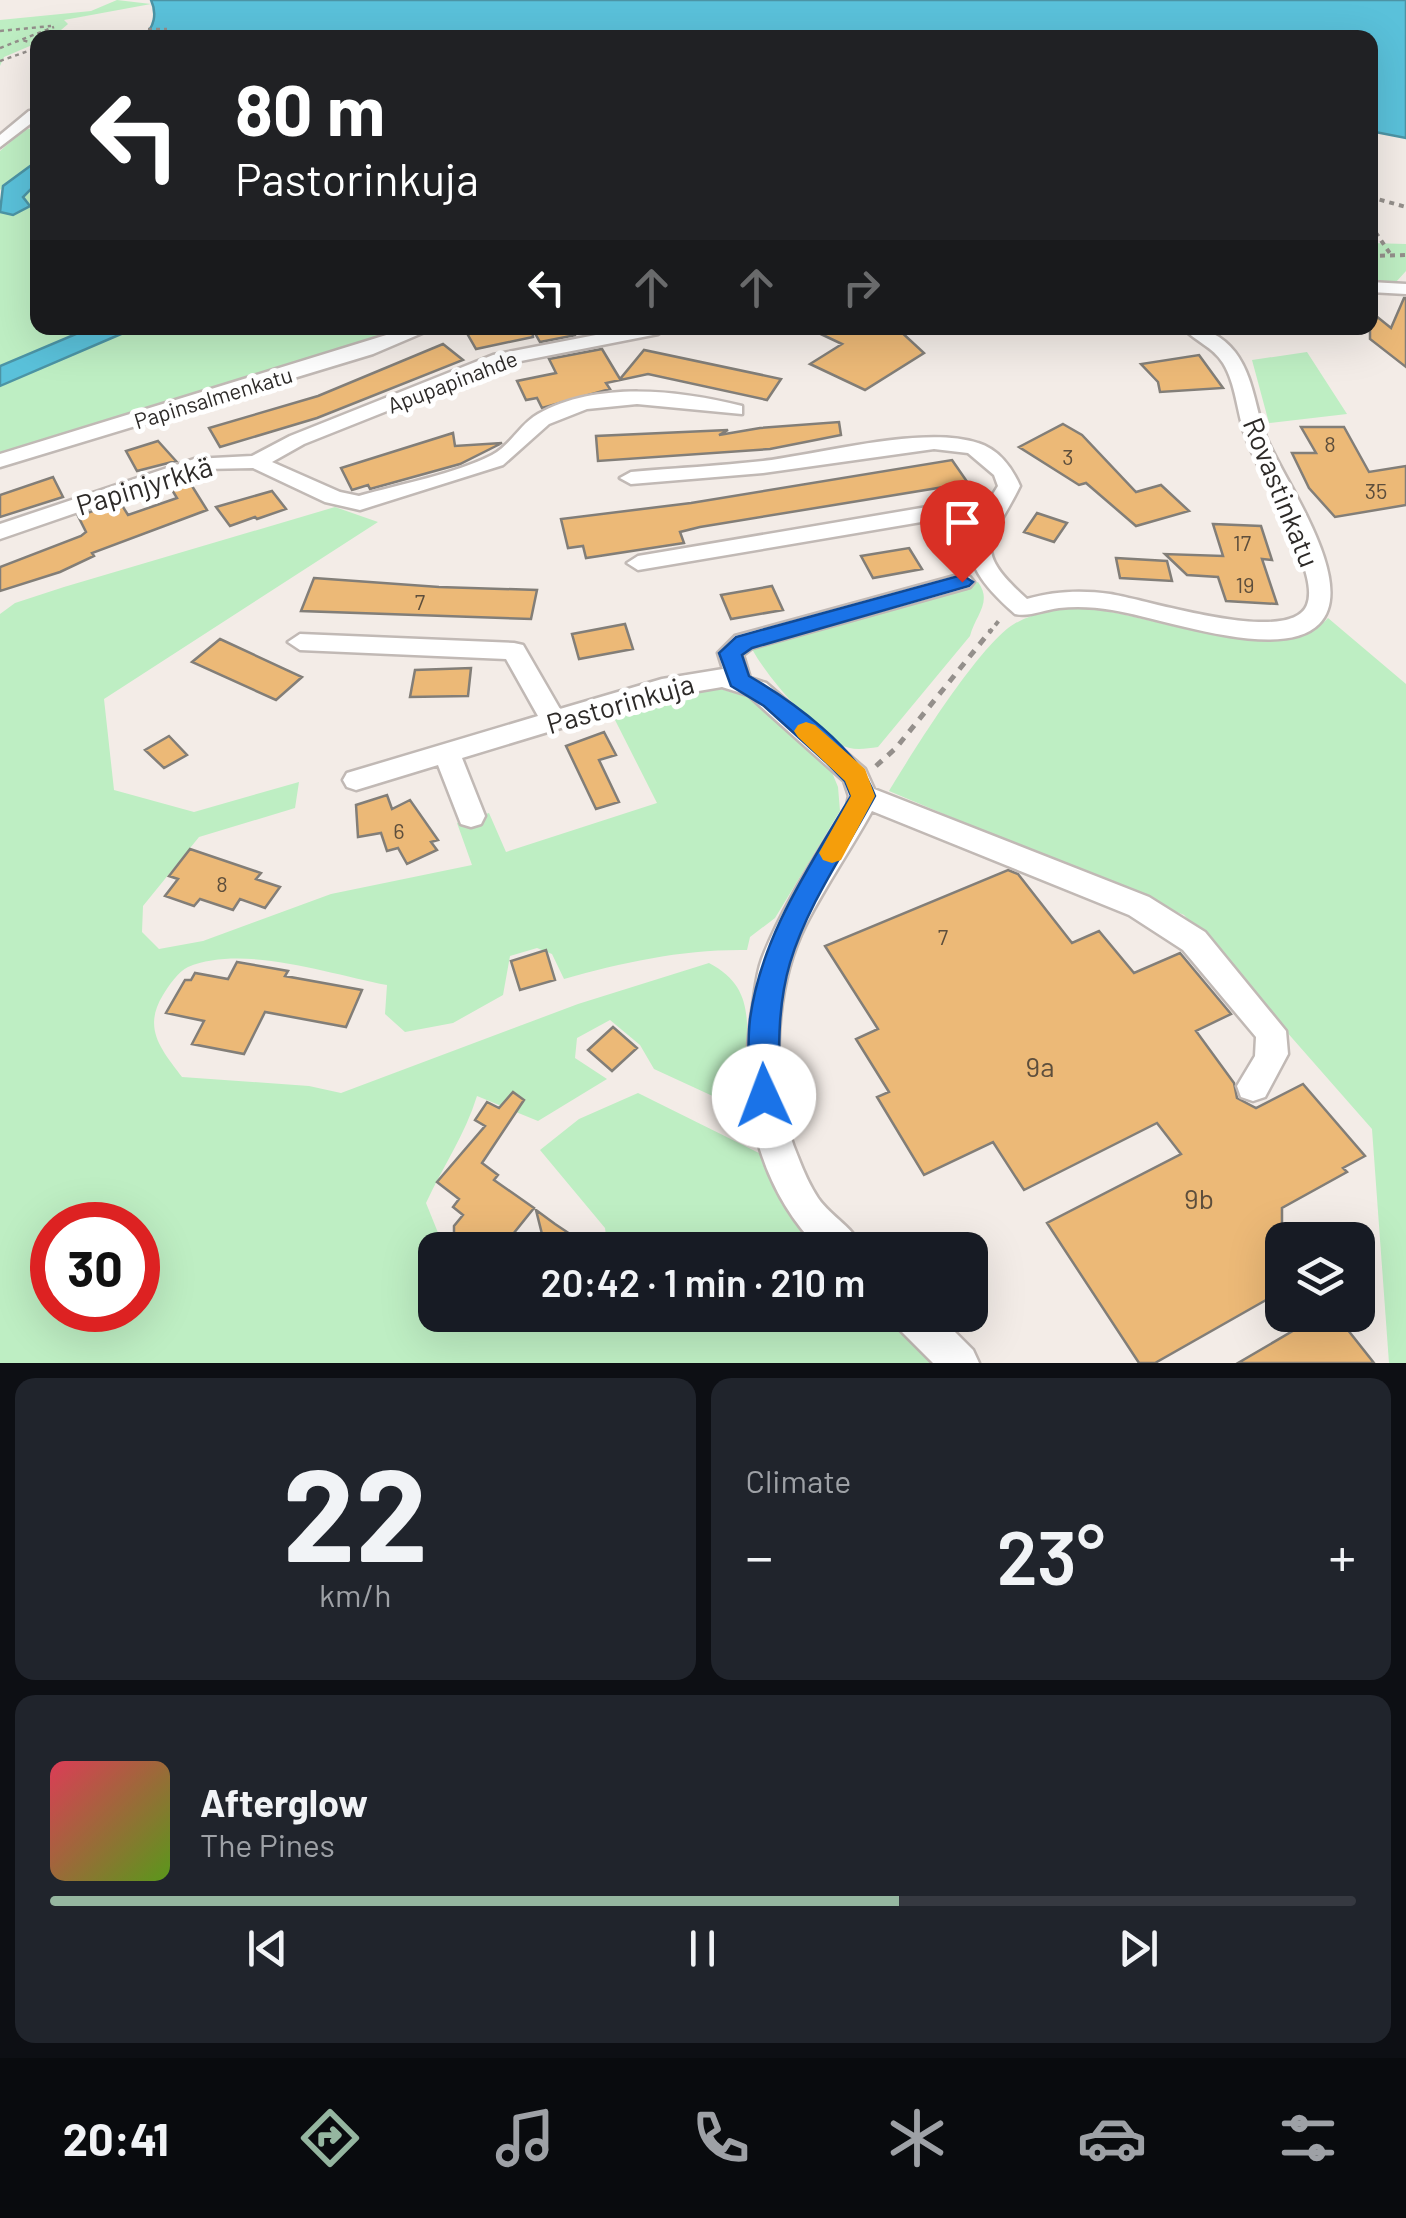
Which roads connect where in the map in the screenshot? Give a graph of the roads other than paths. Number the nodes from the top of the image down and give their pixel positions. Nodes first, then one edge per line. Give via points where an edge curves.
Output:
1 (30, 118) edge
2 (0, 144) edge
3 (1378, 287) edge
4 (1406, 289) edge
5 (406, 335) edge
6 (622, 335) edge
7 (1201, 335) edge
8 (735, 410) dead end
9 (0, 461) edge
10 (256, 462) junction
11 (631, 478) dead end
12 (988, 519) junction
13 (0, 532) edge
14 (638, 563) dead end
15 (962, 582) dead end
16 (300, 642) dead end
17 (739, 680) junction
18 (554, 720) junction
19 (447, 754) junction
20 (356, 780) dead end
21 (859, 786) junction
22 (472, 816) dead end
23 (1253, 1086) dead end
24 (827, 1232) edge
25 (928, 1332) edge
26 (960, 1363) edge

1 - 2 street
3 - 4 street
5 - 9 street, Papinsalmenkatu
6 - 10 street, Apupapinahde via 500,359
7 - 12 street, Rovastinkatu via 1236,371 1257,440 1319,583 1314,616 1298,626 1258,632 1110,602 1023,608 979,556
8 - 10 street, Papinjyrkkä via 662,397 590,404 537,422 514,452 496,461 360,503
10 - 13 street, Papinjyrkkä via 202,463
11 - 12 street via 934,443 973,448 1004,473 1008,492
12 - 14 street via 933,513
15 - 17 street via 744,642 730,653
16 - 18 street via 514,651
17 - 18 street, Pastorinkuja via 700,679
17 - 21 street via 772,700
18 - 19 street, Pastorinkuja
19 - 20 street, Pastorinkuja
19 - 22 street
21 - 23 street via 1172,924 1270,1031 1275,1046
21 - 24 street via 776,964 761,1057 768,1122 783,1163 806,1211
25 - 26 street

